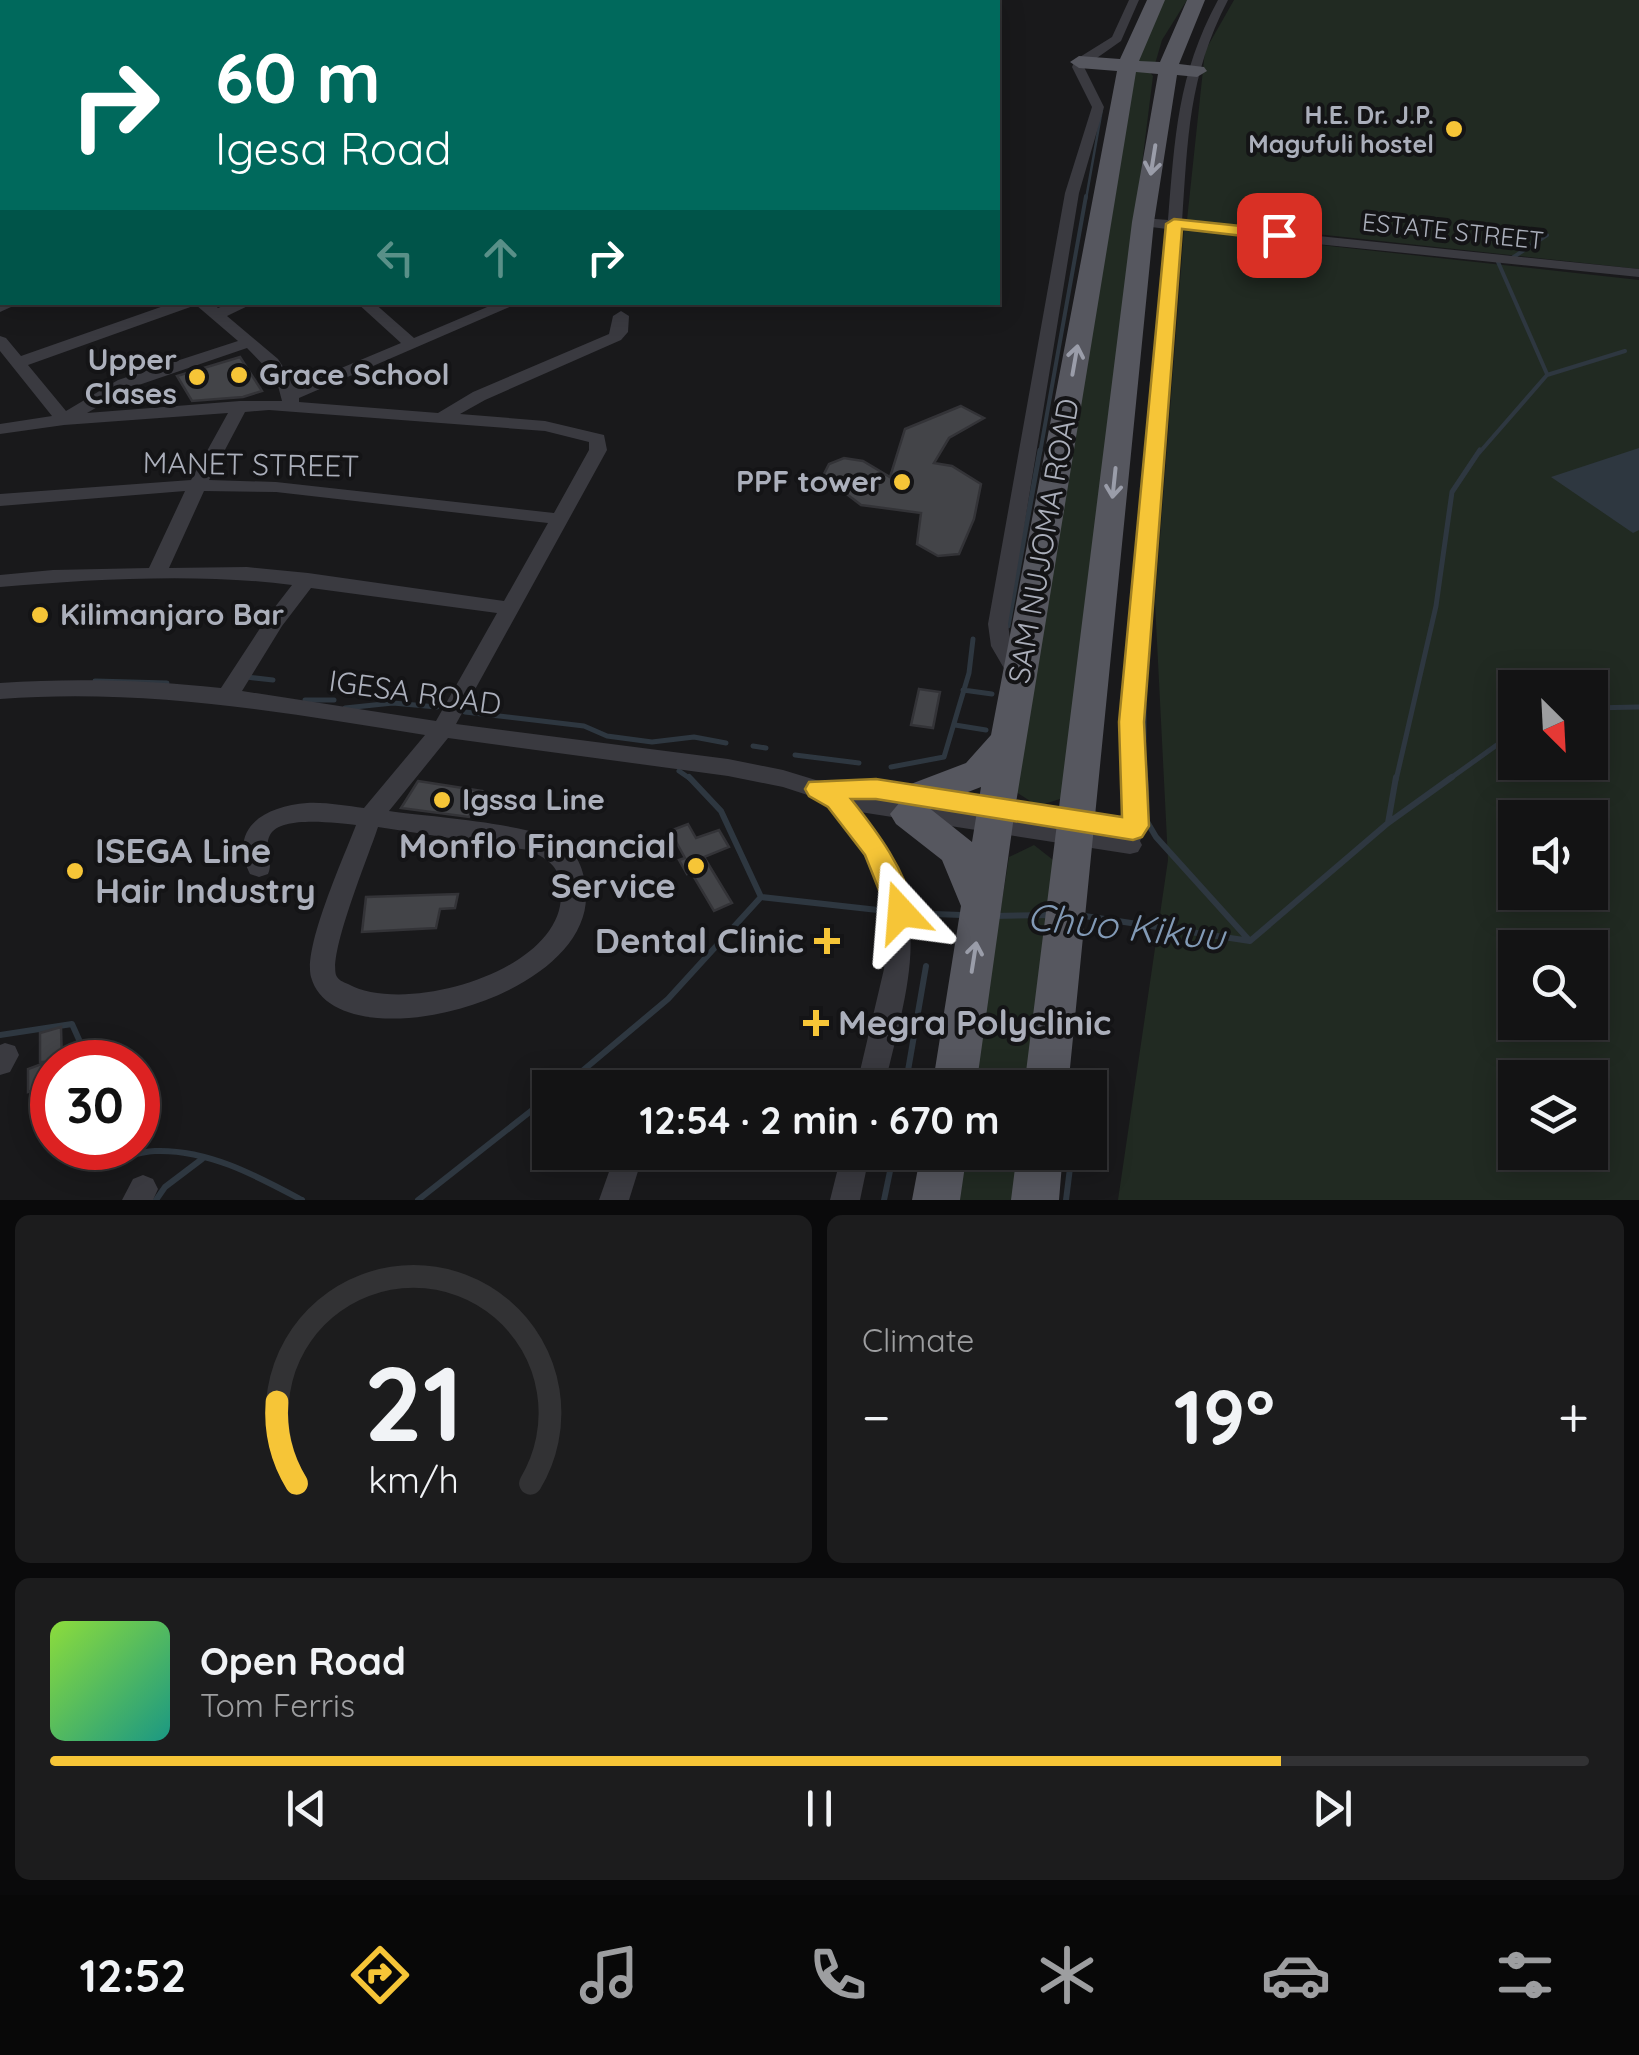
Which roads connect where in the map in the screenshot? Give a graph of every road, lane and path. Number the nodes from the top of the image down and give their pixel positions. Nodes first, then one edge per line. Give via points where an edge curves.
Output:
1 (1134, 0) edge
2 (1156, 0) edge
3 (1196, 0) edge
4 (1224, 0) edge
5 (1079, 62) junction
6 (1127, 66) junction
7 (1182, 70) junction
8 (1158, 223) junction
9 (1639, 273) edge
10 (182, 305) edge
11 (366, 305) edge
12 (507, 305) edge
13 (208, 309) edge
14 (621, 316) dead end
15 (0, 340) edge
16 (250, 342) junction
17 (412, 345) junction
18 (17, 363) junction
19 (292, 400) junction
20 (240, 406) junction
21 (441, 418) junction
22 (64, 420) junction
23 (0, 429) edge
24 (197, 485) junction
25 (0, 500) edge
26 (560, 518) junction
27 (156, 573) junction
28 (308, 579) junction
29 (0, 580) edge
30 (509, 608) junction
31 (1020, 676) junction
32 (0, 691) edge
33 (228, 694) junction
34 (442, 730) junction
35 (1010, 736) junction
36 (828, 794) junction
37 (912, 805) junction
38 (370, 817) junction
39 (994, 818) junction
40 (1075, 830) junction
41 (258, 867) dead end
42 (982, 908) junction
43 (874, 1070) edge
44 (957, 1070) edge
45 (1048, 1070) edge
46 (624, 1170) edge
47 (852, 1170) edge
48 (941, 1170) edge
49 (1038, 1170) edge
50 (614, 1200) edge
51 (845, 1200) edge
52 (936, 1200) edge
53 (1035, 1200) edge

1 - 5 street via 1117,39
2 - 6 main road, SAM NUJOMA ROAD
3 - 7 main road, SAM NUJOMA ROAD via 1180,31
4 - 7 street
5 - 6 main road
5 - 31 street via 1098,107 1072,192 999,618 1001,646
6 - 7 main road
31 -> 6 main road, SAM NUJOMA ROAD
7 - 8 main road, SAM NUJOMA ROAD
8 - 9 street, ESTATE STREET
8 -> 40 main road, SAM NUJOMA ROAD
8 - 40 street, IGESA ROAD via 1132,722 1137,801 1132,836
10 - 18 street
11 - 17 street
12 - 17 street
13 - 16 street
14 - 21 street via 615,337
15 - 18 street
16 - 19 street via 288,382
16 - 22 street via 124,384
17 - 19 street
18 - 22 street
19 - 20 street
19 - 21 street
20 - 22 street
20 - 24 street
21 - 26 street via 594,435 601,443
22 - 23 street
24 - 25 street, MANET STREET
24 - 26 street, MANET STREET via 327,490
24 - 27 street
26 - 30 street
27 - 28 street
27 - 29 street
28 - 30 street
28 - 33 street
30 - 34 street
31 - 35 main road, SAM NUJOMA ROAD
32 - 33 street, IGESA ROAD via 113,684
33 - 34 street, IGESA ROAD
34 - 36 street, IGESA ROAD via 772,775
34 - 38 street
35 - 37 main road via 979,773
35 - 39 main road, SAM NUJOMA ROAD
36 - 37 street, IGESA ROAD
36 - 43 street via 876,849 900,910 898,961
37 - 39 street, IGESA ROAD
37 - 42 main road via 961,852
38 - 38 street via 546,846 574,874 574,910 566,929 534,962 477,992 418,1008 340,996 323,974 326,942
38 - 41 street via 307,812 269,821 256,838
39 - 40 street, IGESA ROAD
39 - 42 main road, SAM NUJOMA ROAD
40 - 45 main road, SAM NUJOMA ROAD
44 -> 42 main road, SAM NUJOMA ROAD
46 - 50 street
47 - 51 street
48 - 52 main road
49 - 53 main road

